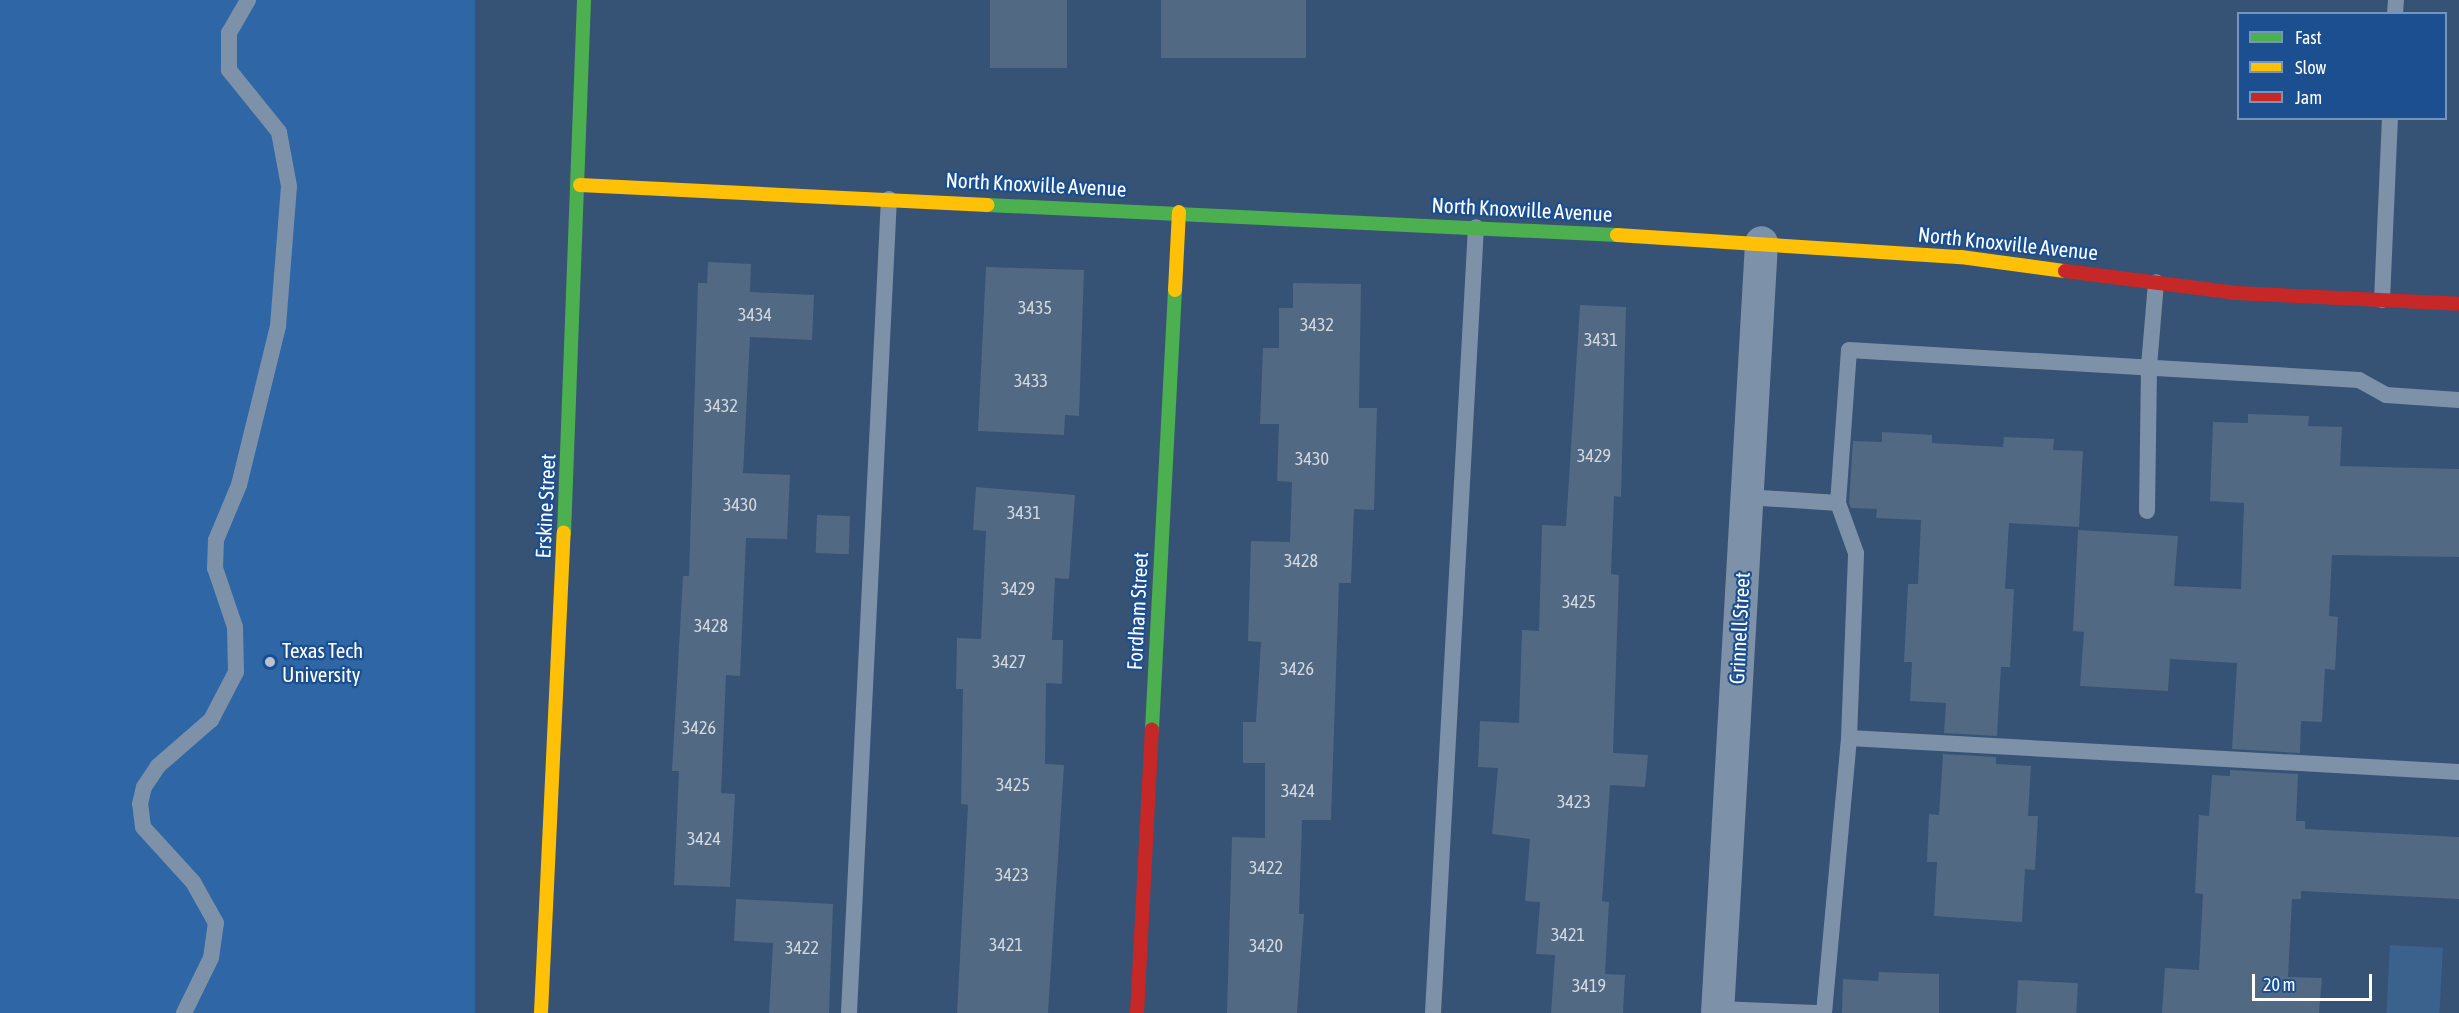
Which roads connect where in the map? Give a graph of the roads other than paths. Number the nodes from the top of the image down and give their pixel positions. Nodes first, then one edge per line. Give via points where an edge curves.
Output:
1 (248, 0) edge
2 (584, 0) edge
3 (2390, 120) edge
4 (580, 185) junction
5 (889, 199) junction
6 (1179, 212) junction
7 (1476, 227) junction
8 (1761, 242) junction
9 (2156, 282) junction
10 (2382, 300) junction
11 (2459, 304) edge
12 (2149, 366) junction
13 (2459, 400) edge
14 (1746, 497) junction
15 (1838, 503) junction
16 (2147, 511) dead end
17 (1849, 738) junction
18 (2459, 772) edge
19 (1717, 1011) edge
20 (184, 1013) edge
21 (541, 1013) edge
22 (849, 1013) edge
23 (1137, 1013) edge
24 (1432, 1013) edge
25 (1816, 1013) edge
26 (1824, 1013) edge

1 - 20 lane via 229,33 229,70 279,132 289,186 278,326 239,485 216,540 214,568 235,627 236,672 211,720 158,766 144,787 140,804 143,827 199,889 216,923 207,969
2 - 4 street, Erskine Street
3 - 10 lane
4 - 5 street, North Knoxville Avenue
4 - 21 street, Erskine Street
5 - 6 street, North Knoxville Avenue
5 - 22 lane
6 - 7 street, North Knoxville Avenue
6 - 23 street, Fordham Street
7 - 8 street, North Knoxville Avenue
7 - 24 lane
8 - 9 street, North Knoxville Avenue via 1961,257
8 - 14 street, Grinnell Street
9 - 10 street, North Knoxville Avenue via 2237,292
9 - 12 lane
10 - 11 street, North Knoxville Avenue
12 - 13 lane via 2359,380 2386,395
12 - 15 lane via 1849,350
12 - 16 lane
14 - 15 lane
14 - 19 street, Grinnell Street
15 - 17 lane via 1856,553
17 - 18 lane
17 - 26 lane
19 - 25 lane

